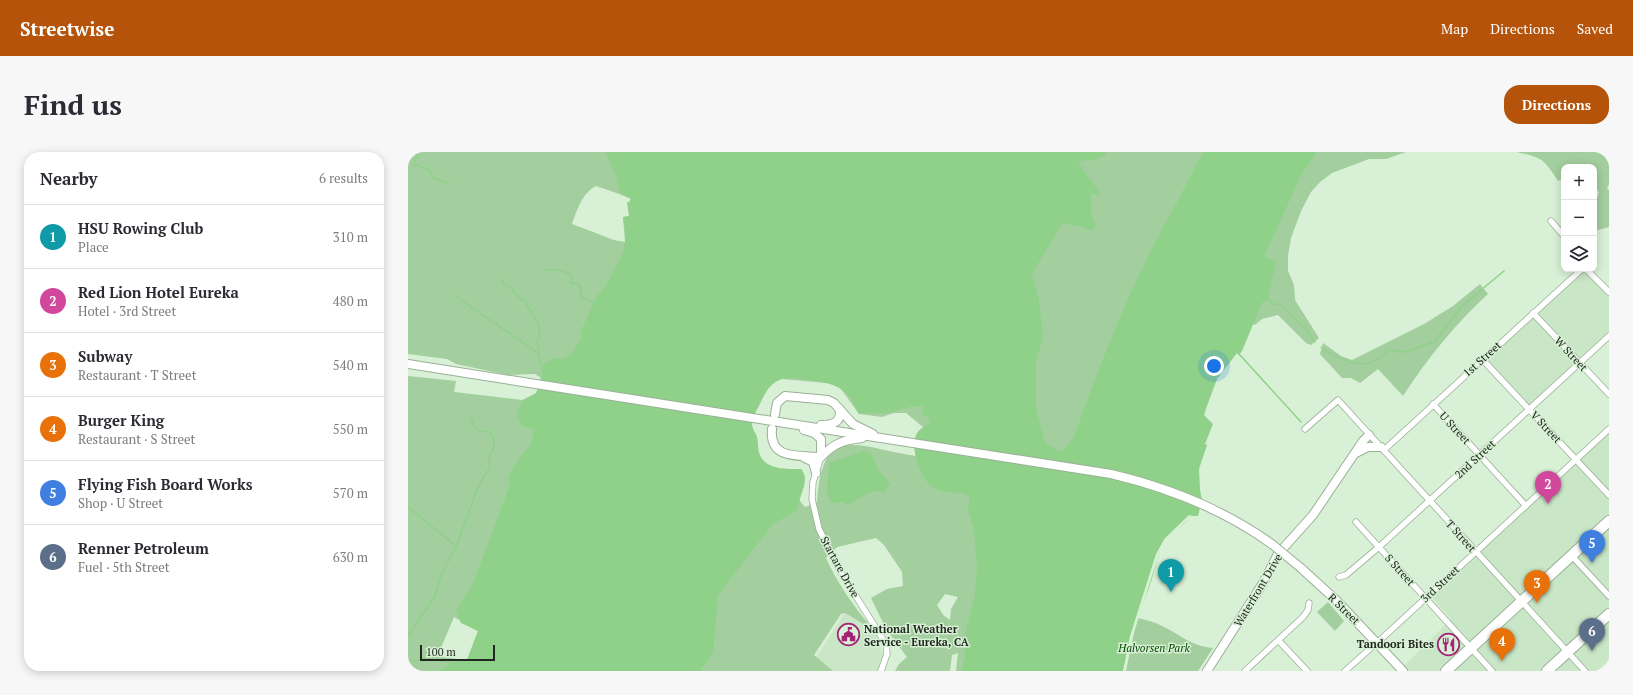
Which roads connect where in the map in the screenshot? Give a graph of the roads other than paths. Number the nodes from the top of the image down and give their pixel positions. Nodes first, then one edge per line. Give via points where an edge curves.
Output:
1 (1551, 221) dead end
2 (1561, 233) edge
3 (1579, 272) edge
4 (1589, 272) edge
5 (1609, 292) edge
6 (1533, 313) junction
7 (1609, 336) edge
8 (1482, 359) junction
9 (1580, 363) junction
10 (408, 364) edge
11 (1609, 394) edge
12 (1433, 404) junction
13 (838, 408) junction
14 (1529, 410) junction
15 (775, 422) junction
16 (805, 426) junction
17 (1305, 429) dead end
18 (1609, 429) edge
19 (1369, 435) junction
20 (883, 439) junction
21 (1382, 449) junction
22 (795, 454) junction
23 (1354, 454) junction
24 (1480, 455) junction
25 (821, 456) junction
26 (1576, 459) junction
27 (816, 473) junction
28 (1609, 495) edge
29 (1430, 501) junction
30 (1526, 506) junction
31 (1609, 521) edge
32 (1356, 522) dead end
33 (1379, 547) junction
34 (1476, 552) junction
35 (1572, 556) junction
36 (1339, 577) dead end
37 (1609, 596) edge
38 (1425, 598) junction
39 (1522, 602) junction
40 (1309, 603) dead end
41 (1609, 614) edge
42 (1279, 641) junction
43 (1375, 644) junction
44 (1472, 648) junction
45 (1568, 652) junction
46 (881, 671) edge
47 (1207, 671) edge
48 (1245, 671) edge
49 (1307, 671) edge
50 (1345, 671) edge
51 (1396, 671) edge
52 (1403, 671) edge
53 (1446, 671) edge
54 (1492, 671) edge
55 (1547, 671) edge
56 (1585, 671) edge

1 - 2 street
3 - 6 street, 1st Street
4 - 5 street
6 - 8 street, 1st Street
6 - 9 street, W Street
7 - 9 street, 2nd Street
8 - 12 street, 1st Street
8 - 14 street, V Street
9 - 11 street, W Street
9 - 14 street, 2nd Street
10 - 15 main road
12 - 21 street, 1st Street
12 - 24 street, U Street
13 - 15 main road via 831,401 787,396 777,403
13 - 16 main road via 840,418 835,423
13 - 20 main road via 856,426
14 - 24 street, 2nd Street
14 - 26 street, V Street
15 - 16 main road
15 - 22 main road via 772,443 780,452
15 - 25 main road via 811,432 819,437 822,442
16 - 20 main road
17 - 19 street, T Street via 1338,400
18 - 26 street, 3rd Street
19 - 21 street, T Street
19 - 23 main road, Waterfront Drive
20 - 25 main road via 846,440 832,445
20 - 43 main road, R Street, bridge via 1111,474 1159,487 1198,502 1269,542 1325,591
21 - 23 main road via 1368,447
21 - 29 street, T Street
22 - 25 main road
22 - 27 main road via 811,460
23 - 47 main road, Waterfront Drive via 1313,515 1278,554 1263,584
24 - 29 street, 2nd Street
24 - 30 street, U Street
25 - 27 street, Startare Drive
26 - 28 street, V Street
26 - 30 street, 3rd Street
27 - 46 street, Startare Drive via 812,499 819,529 840,571 886,644 887,654
29 - 33 street, 2nd Street
29 - 34 street, T Street
30 - 34 street, 3rd Street
31 - 35 highway
32 - 33 street, S Street
33 - 36 street, 2nd Street via 1346,575
33 - 38 street, S Street
34 - 38 street, 3rd Street
34 - 39 street, T Street
35 - 37 street
35 - 39 highway
38 - 43 street, 3rd Street
38 - 44 street, S Street
39 - 44 highway
39 - 45 street, T Street
40 - 42 street via 1306,614
41 - 45 highway
42 - 48 street
42 - 49 street
43 - 50 street, 3rd Street
43 - 51 main road, R Street
43 - 52 main road, R Street
44 - 53 highway
44 - 54 street, S Street
45 - 55 highway
45 - 56 street, T Street

